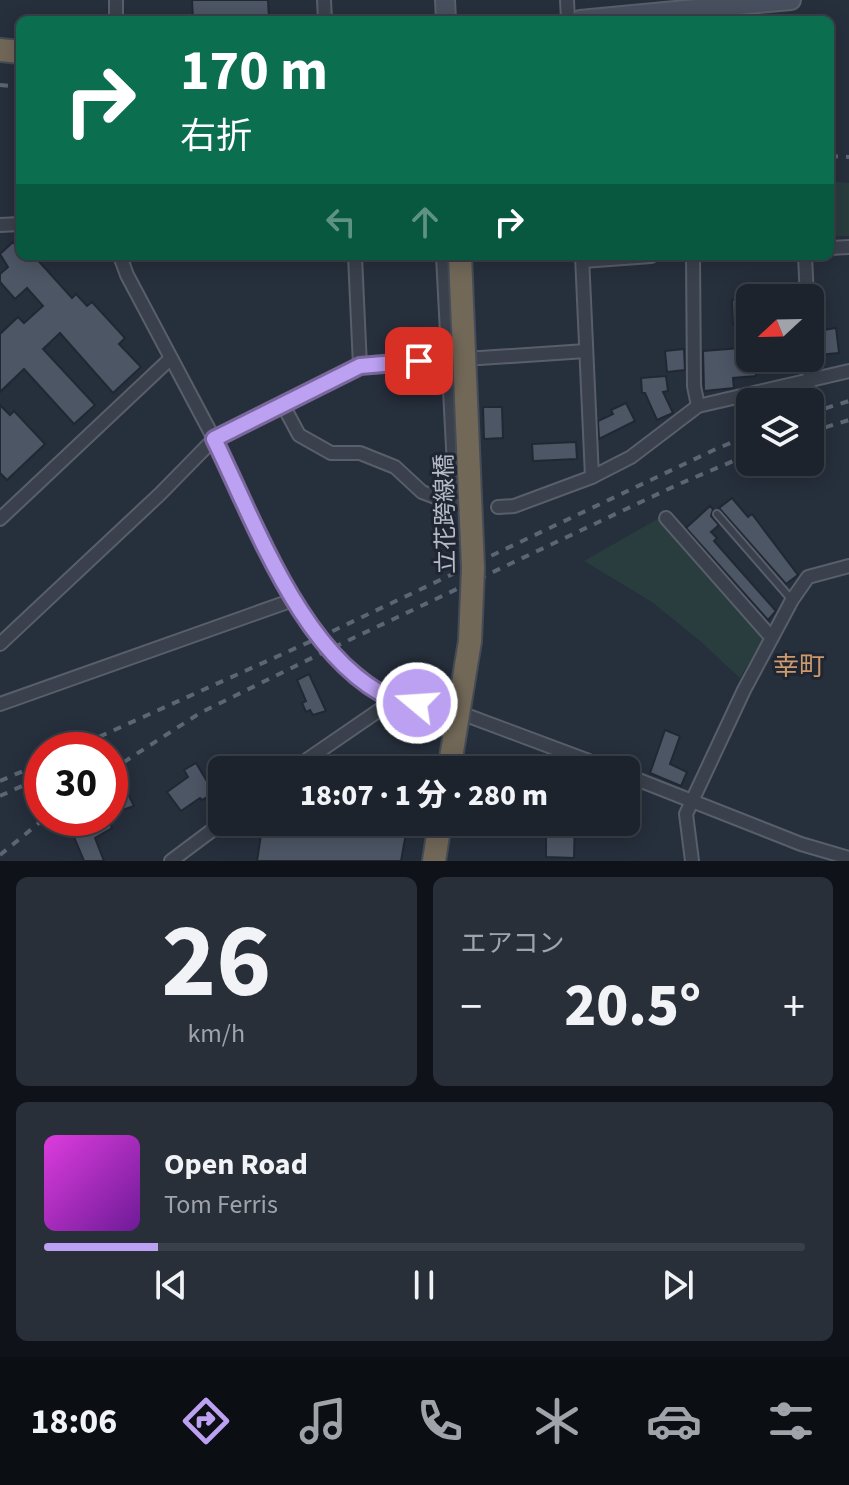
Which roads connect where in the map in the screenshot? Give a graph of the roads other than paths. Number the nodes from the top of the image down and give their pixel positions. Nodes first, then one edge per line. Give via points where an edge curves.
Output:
1 (791, 0) edge
2 (622, 16) edge
3 (121, 260) edge
4 (355, 260) edge
5 (443, 260) edge
6 (460, 260) edge
7 (582, 260) edge
8 (693, 260) edge
9 (805, 260) edge
10 (806, 284) edge
11 (586, 351) junction
12 (448, 358) junction
13 (170, 359) junction
14 (360, 366) junction
15 (849, 371) edge
16 (810, 372) edge
17 (810, 382) junction
18 (283, 405) junction
19 (698, 406) junction
20 (214, 439) junction
21 (592, 477) junction
22 (498, 507) dead end
23 (717, 514) dead end
24 (666, 518) dead end
25 (0, 519) edge
26 (849, 566) edge
27 (293, 600) junction
28 (792, 600) junction
29 (771, 637) junction
30 (0, 644) edge
31 (394, 700) junction
32 (0, 704) edge
33 (312, 756) edge
34 (451, 756) edge
35 (576, 756) edge
36 (640, 780) edge
37 (694, 800) junction
38 (208, 833) edge
39 (438, 836) edge
40 (849, 858) edge
41 (171, 861) edge
42 (434, 861) edge
43 (692, 861) edge

1 - 2 street
3 - 13 street
4 - 14 street
5 - 12 street
6 - 34 highway, 立花跨線橋, bridge via 473,568 470,641
7 - 11 street
8 - 19 street
9 - 10 street
11 - 12 street
11 - 21 street
12 - 14 street
12 - 18 street via 456,505 422,492 395,467 360,453 331,453 299,435
13 - 20 street
13 - 25 street
14 - 18 street
15 - 17 street
16 - 17 street
17 - 19 street
18 - 20 street
19 - 21 street via 631,457
20 - 27 street
20 - 30 street
21 - 22 street
23 - 28 lane
24 - 29 street
26 - 28 street via 808,577
27 - 31 street via 328,650
27 - 32 street
28 - 29 street
29 - 37 street
31 - 33 street
31 - 35 street via 439,705
36 - 37 street
37 - 40 street
37 - 43 street via 686,814
38 - 41 street
39 - 42 highway

